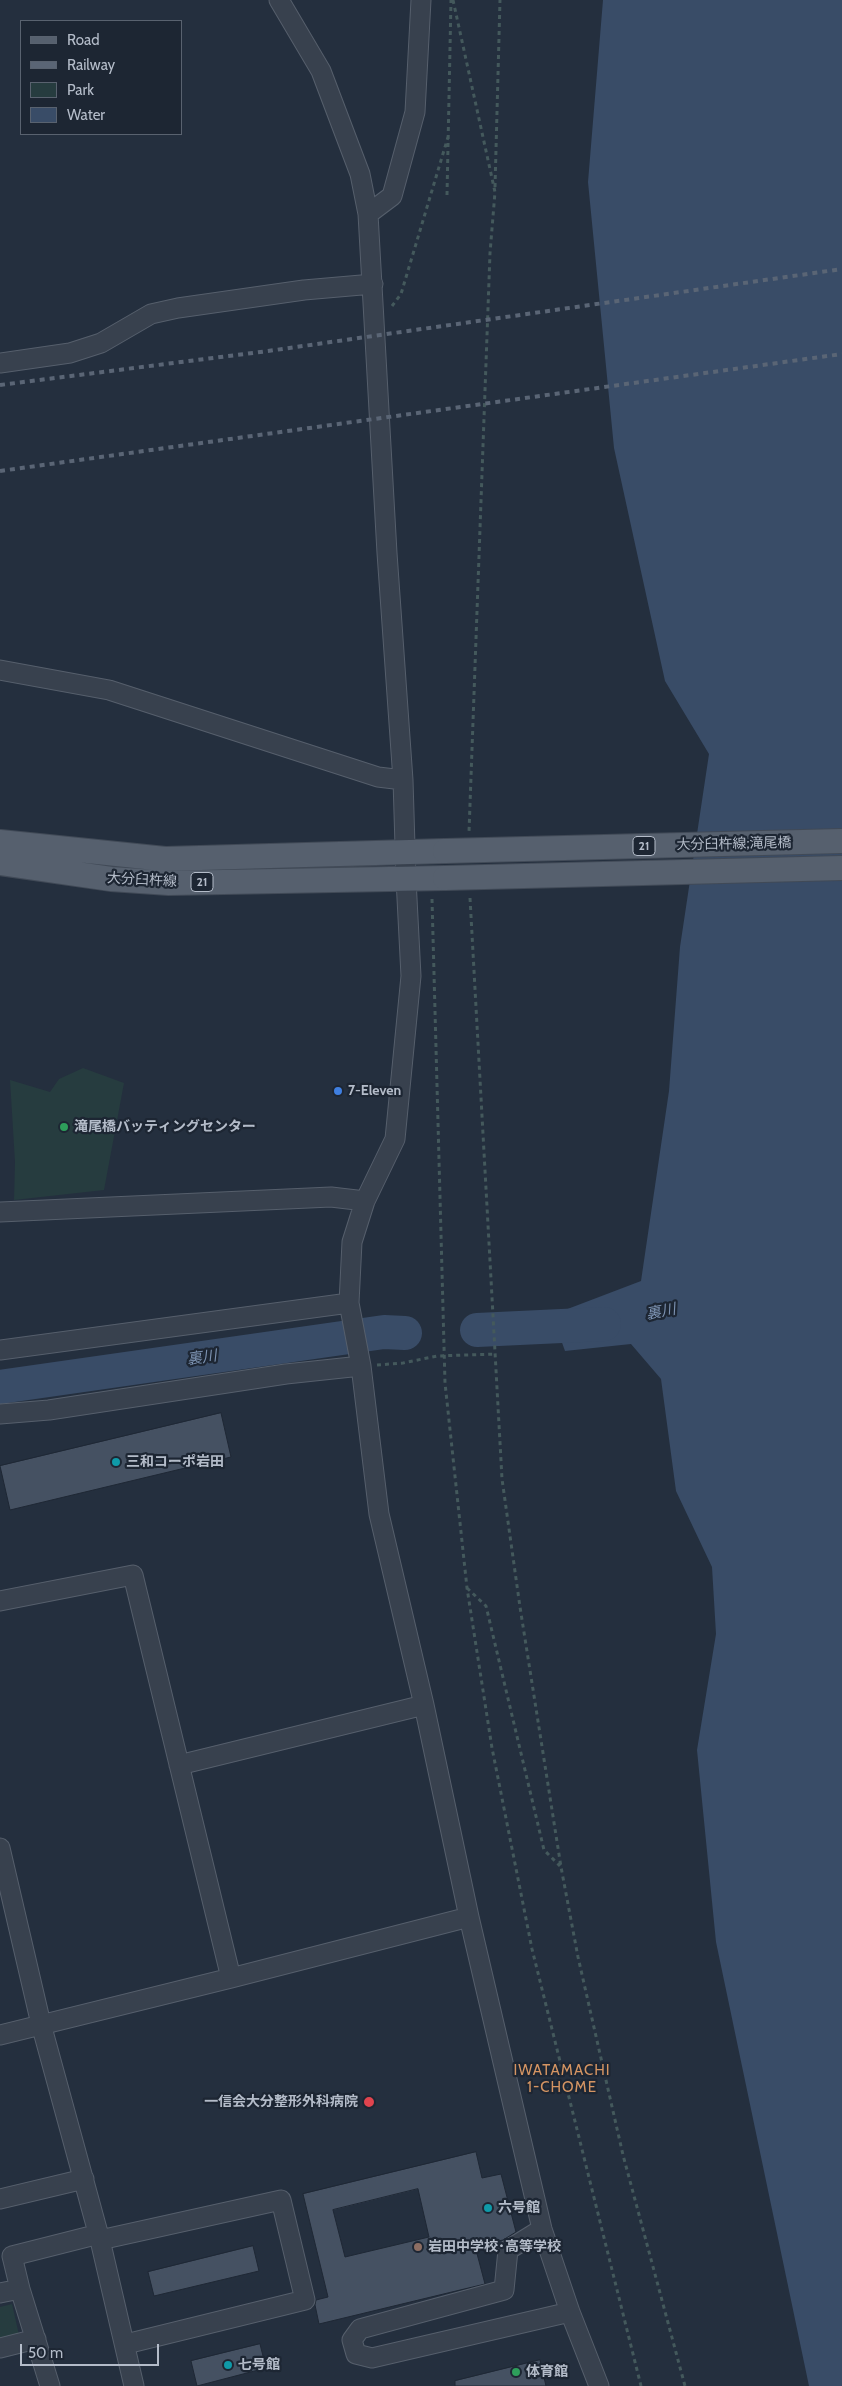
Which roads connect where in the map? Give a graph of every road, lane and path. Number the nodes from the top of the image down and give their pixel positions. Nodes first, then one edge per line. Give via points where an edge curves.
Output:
1 (279, 0) edge
2 (420, 0) edge
3 (452, 0) edge
4 (500, 0) edge
5 (448, 138) junction
6 (495, 192) junction
7 (446, 194) dead end
8 (368, 214) junction
9 (374, 284) junction
10 (375, 328) junction
11 (0, 363) edge
12 (0, 670) edge
13 (403, 780) junction
14 (469, 833) dead end
15 (842, 841) edge
16 (0, 842) edge
17 (406, 852) junction
18 (0, 863) edge
19 (842, 868) edge
20 (439, 878) junction
21 (406, 880) junction
22 (470, 889) dead end
23 (365, 1201) junction
24 (0, 1212) edge
25 (349, 1303) junction
26 (0, 1350) edge
27 (496, 1354) junction
28 (444, 1356) junction
29 (360, 1362) junction
30 (0, 1414) edge
31 (466, 1588) junction
32 (0, 1601) edge
33 (424, 1704) junction
34 (179, 1765) junction
35 (0, 1848) edge
36 (561, 1867) junction
37 (469, 1917) junction
38 (231, 1978) junction
39 (41, 2024) junction
40 (0, 2035) edge
41 (84, 2179) junction
42 (0, 2199) edge
43 (542, 2229) junction
44 (100, 2237) junction
45 (20, 2289) junction
46 (0, 2293) edge
47 (570, 2312) junction
48 (36, 2339) junction
49 (126, 2344) junction
50 (0, 2348) edge
51 (50, 2386) edge
52 (134, 2386) edge
53 (598, 2386) edge
54 (641, 2386) edge
55 (685, 2386) edge

1 - 8 street via 321,71 360,174
2 - 8 street via 415,112 392,196
3 - 5 path
3 - 6 path
4 - 6 path
5 - 7 path
5 - 10 path via 401,294
6 - 14 path via 490,253
8 - 9 street
9 - 10 street
9 - 11 street via 304,290 151,314 101,343 70,353
10 - 13 street
12 - 13 street via 109,690 378,777
13 - 17 street
15 - 17 main road, 大分臼杵線;滝尾橋 / 21, bridge
16 - 17 main road, 大分臼杵線 / 21 via 165,859
17 - 21 street
18 - 21 main road, 大分臼杵線 / 21 via 111,879 169,883
19 - 20 main road, 大分臼杵線;滝尾橋 / 21, bridge
20 - 21 main road, 21
20 - 28 path
21 - 23 street via 411,976 394,1139
22 - 27 path
23 - 24 street via 331,1197
23 - 25 street via 352,1242
25 - 26 street
25 - 29 street
27 - 28 path
27 - 36 path via 502,1479
28 - 29 path via 403,1363
28 - 31 path
29 - 30 street via 50,1410
29 - 33 street via 379,1514
31 - 36 path via 486,1606 544,1850
31 - 54 path via 492,1748 532,1949
32 - 34 street via 133,1576
33 - 34 street
33 - 37 street
34 - 38 street
35 - 39 street
36 - 55 path via 623,2155
37 - 38 street
37 - 43 street
38 - 39 street
39 - 40 street
39 - 41 street
41 - 42 street
41 - 44 street
43 - 47 street
43 - 47 street via 508,2250 504,2290 360,2329 352,2340 356,2354 372,2358
44 - 45 street via 12,2256
44 - 49 street
44 - 49 street via 281,2200 305,2300
45 - 46 street
45 - 48 street
47 - 53 street
48 - 50 street
48 - 51 street
49 - 52 street

